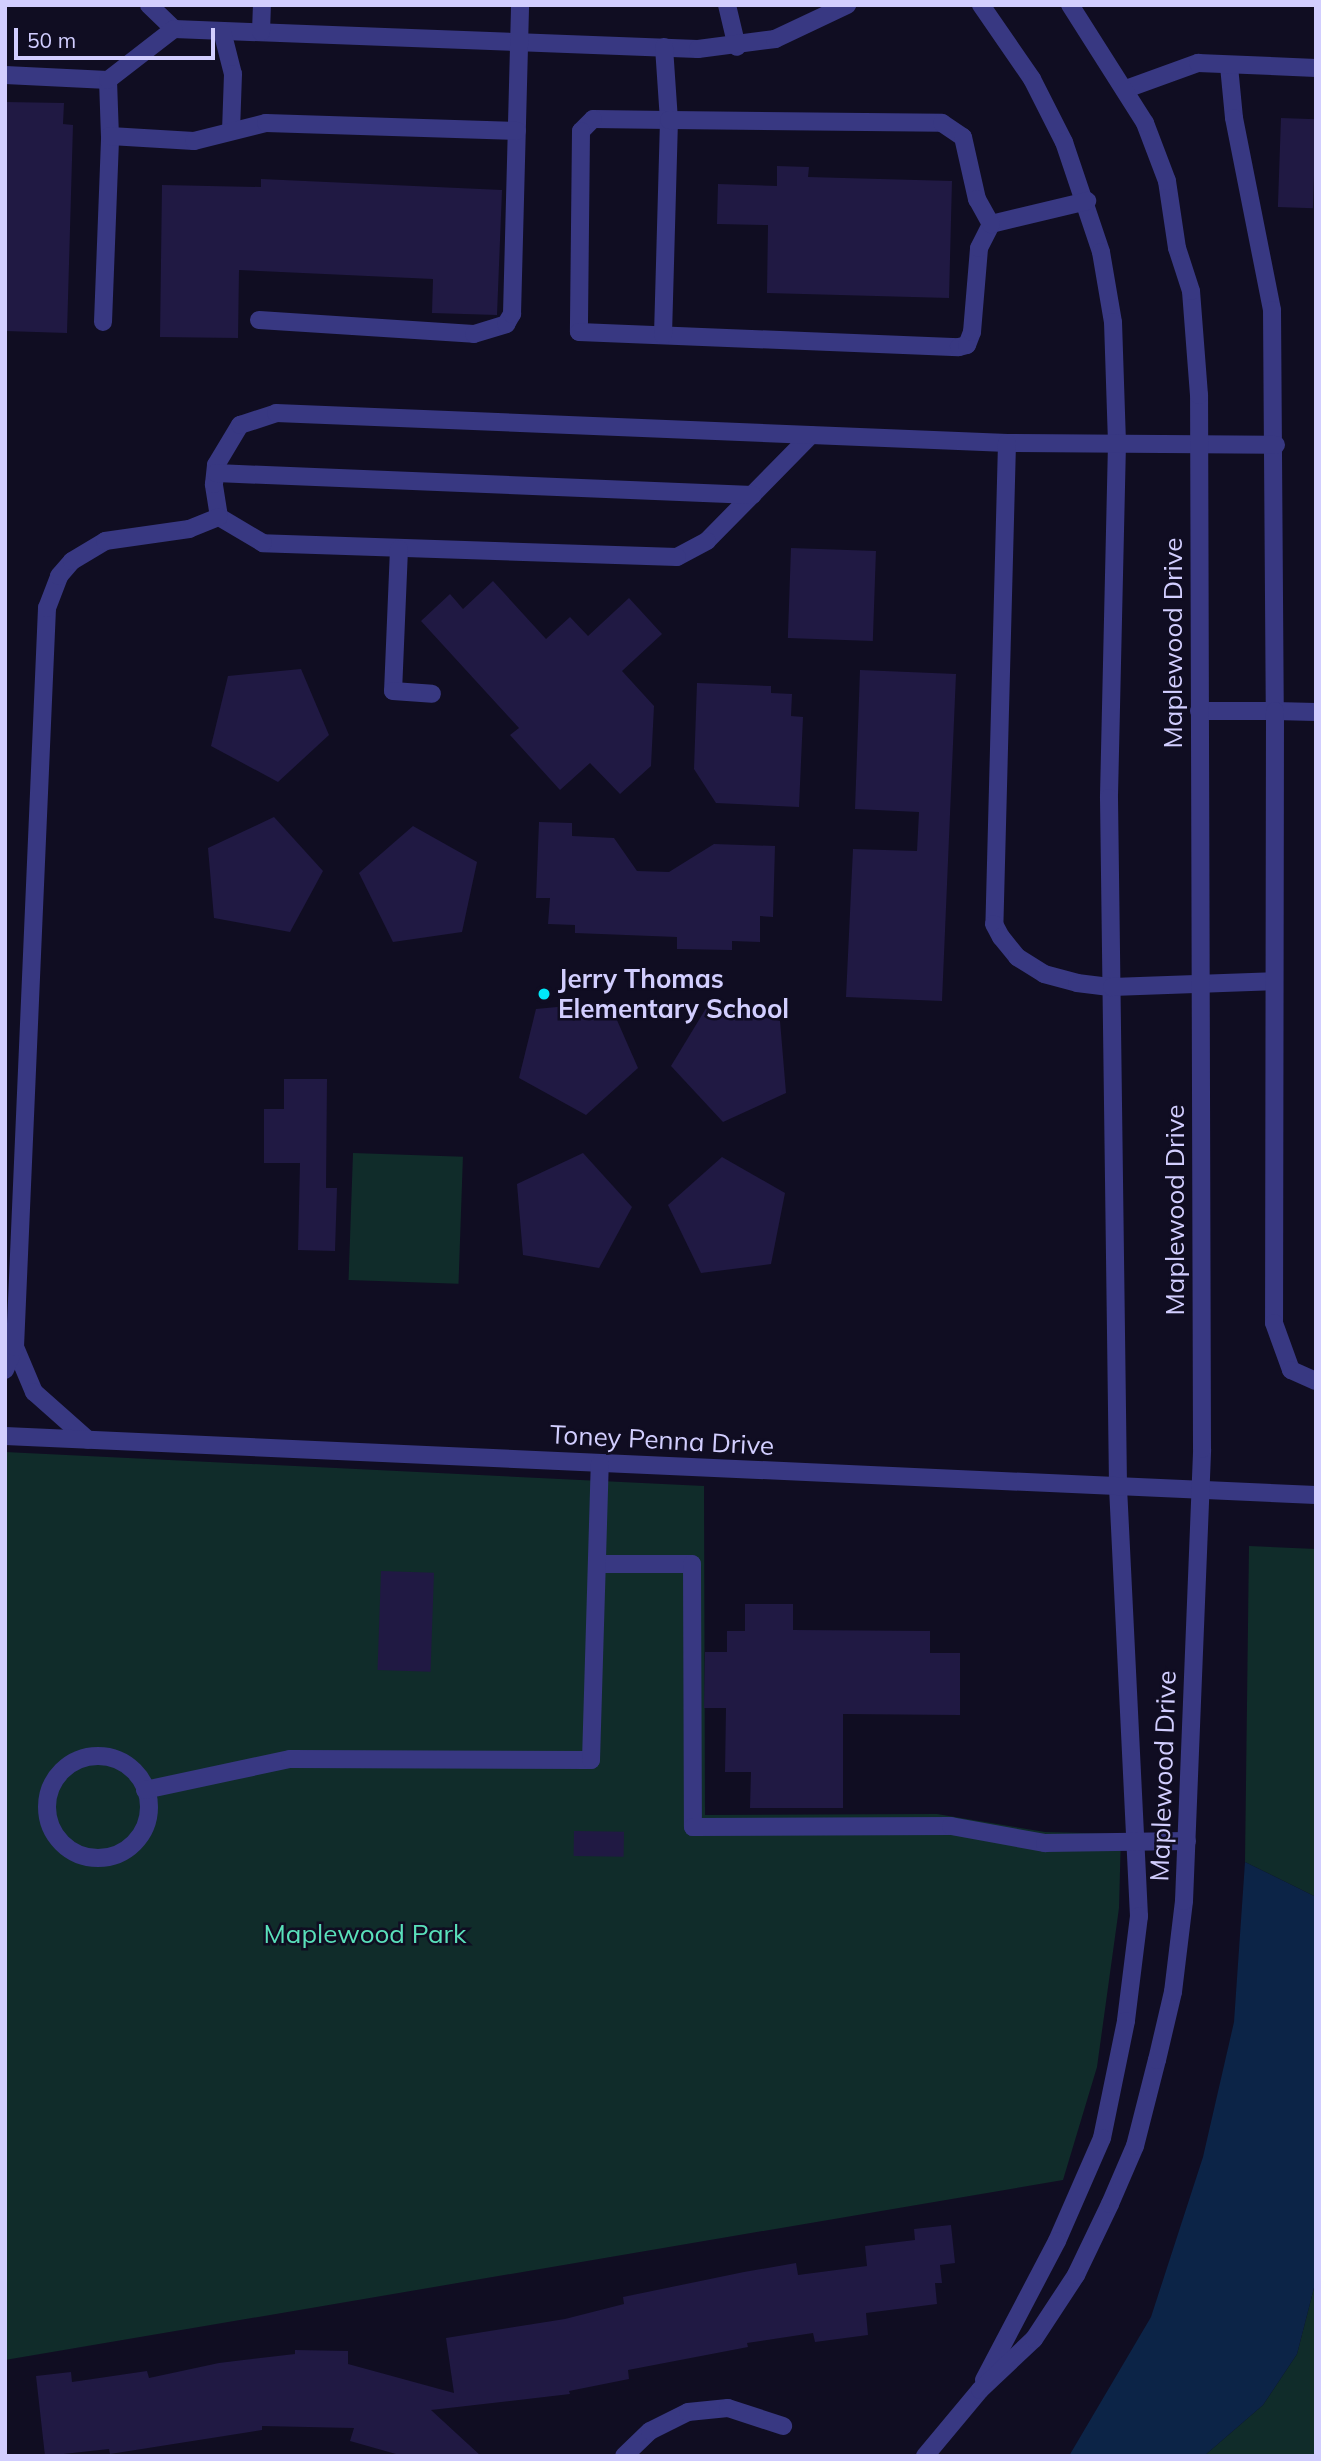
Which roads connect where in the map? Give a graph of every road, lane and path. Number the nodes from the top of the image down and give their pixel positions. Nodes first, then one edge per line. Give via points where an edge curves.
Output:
1 (149, 5) edge
2 (262, 5) edge
3 (520, 5) edge
4 (727, 5) edge
5 (847, 5) edge
6 (981, 5) edge
7 (1070, 5) edge
8 (174, 29) junction
9 (222, 31) junction
10 (261, 32) junction
11 (519, 42) junction
12 (664, 47) junction
13 (737, 47) junction
14 (1229, 66) junction
15 (1316, 68) edge
16 (5, 75) edge
17 (108, 80) junction
18 (1126, 89) junction
19 (669, 120) junction
20 (231, 131) junction
21 (517, 131) junction
22 (110, 136) junction
23 (1087, 201) junction
24 (990, 224) junction
25 (259, 320) dead end
26 (103, 322) dead end
27 (663, 335) junction
28 (811, 435) junction
29 (1007, 443) junction
30 (1117, 443) junction
31 (1199, 443) junction
32 (1276, 445) junction
33 (215, 473) junction
34 (753, 495) junction
35 (219, 517) junction
36 (399, 549) junction
37 (432, 694) dead end
38 (1199, 711) junction
39 (1275, 711) junction
40 (1316, 712) edge
41 (1200, 981) junction
42 (1274, 982) junction
43 (1112, 987) junction
44 (15, 1347) junction
45 (5, 1370) edge
46 (1316, 1381) edge
47 (5, 1436) edge
48 (88, 1440) junction
49 (600, 1464) junction
50 (1118, 1487) junction
51 (1201, 1491) junction
52 (1316, 1495) edge
53 (599, 1564) junction
54 (145, 1790) junction
55 (1136, 1841) junction
56 (1186, 1841) junction
57 (980, 2390) junction
58 (783, 2426) dead end
59 (624, 2456) edge
60 (925, 2456) edge

1 - 8 street
2 - 10 street
3 - 11 street
4 - 13 street
5 - 13 street via 800,30
6 - 23 street, Maplewood Drive via 1032,79
7 - 18 street, Maplewood Drive
8 - 9 street
8 - 17 street
9 - 10 street
9 - 20 street via 233,74
10 - 11 street
11 - 12 street
11 - 21 street
12 - 13 street
12 - 19 street
14 - 15 street
14 - 18 street via 1198,64
14 - 32 street via 1234,118 1272,310
16 - 17 street
17 - 22 street
18 - 31 street, Maplewood Drive via 1145,122 1167,181 1177,248 1191,290
19 - 24 street via 942,123 963,137 977,200
19 - 27 street
19 - 27 street via 593,120 581,131 579,332
20 - 21 street via 266,123
20 - 22 street via 194,141
21 - 25 street via 512,314 506,324 474,334
22 - 26 street
23 - 24 street
23 - 30 street, Maplewood Drive via 1113,322
24 - 27 street via 979,248 967,345
28 - 29 street
28 - 33 street via 276,413 240,425 228,440
28 - 34 street
29 - 30 street
29 - 43 street via 994,924 1017,957 1044,974
30 - 31 street
30 - 43 street, Maplewood Drive via 1109,797
31 - 32 street
31 - 38 street, Maplewood Drive
32 - 39 street
33 - 34 street
33 - 35 street
34 - 36 street via 701,547 677,557
35 - 36 street via 262,543
35 - 44 street via 189,529 105,541 72,561 59,576 47,608
36 - 37 street via 393,691
38 - 39 street
38 - 41 street, Maplewood Drive
39 - 40 street
39 - 42 street
41 - 42 street
41 - 43 street
41 - 51 street, Maplewood Drive
42 - 46 street via 1274,1323 1291,1370
43 - 50 street, Maplewood Drive
44 - 45 street
44 - 48 street via 34,1392
47 - 48 street, Toney Penna Drive
48 - 49 street, Toney Penna Drive
49 - 50 street, Toney Penna Drive
49 - 53 street
50 - 51 street, Toney Penna Drive
50 - 55 street, Maplewood Drive
51 - 52 street, Toney Penna Drive
51 - 56 street, Maplewood Drive
53 - 54 street via 592,1759 290,1759
53 - 55 street via 692,1564 693,1827 951,1826 1045,1843
54 - 54 street via 123,1762 106,1756 75,1760 53,1780 46,1811 53,1832 78,1854 96,1858 119,1854 144,1829 149,1800
55 - 56 street
55 - 57 street, Maplewood Drive via 1139,1916 1126,2021 1102,2138 1058,2241
56 - 57 street, Maplewood Drive via 1173,1992 1135,2146 1076,2275 1034,2339
57 - 60 street, Maplewood Drive
58 - 59 street via 728,2408 688,2412 650,2431

